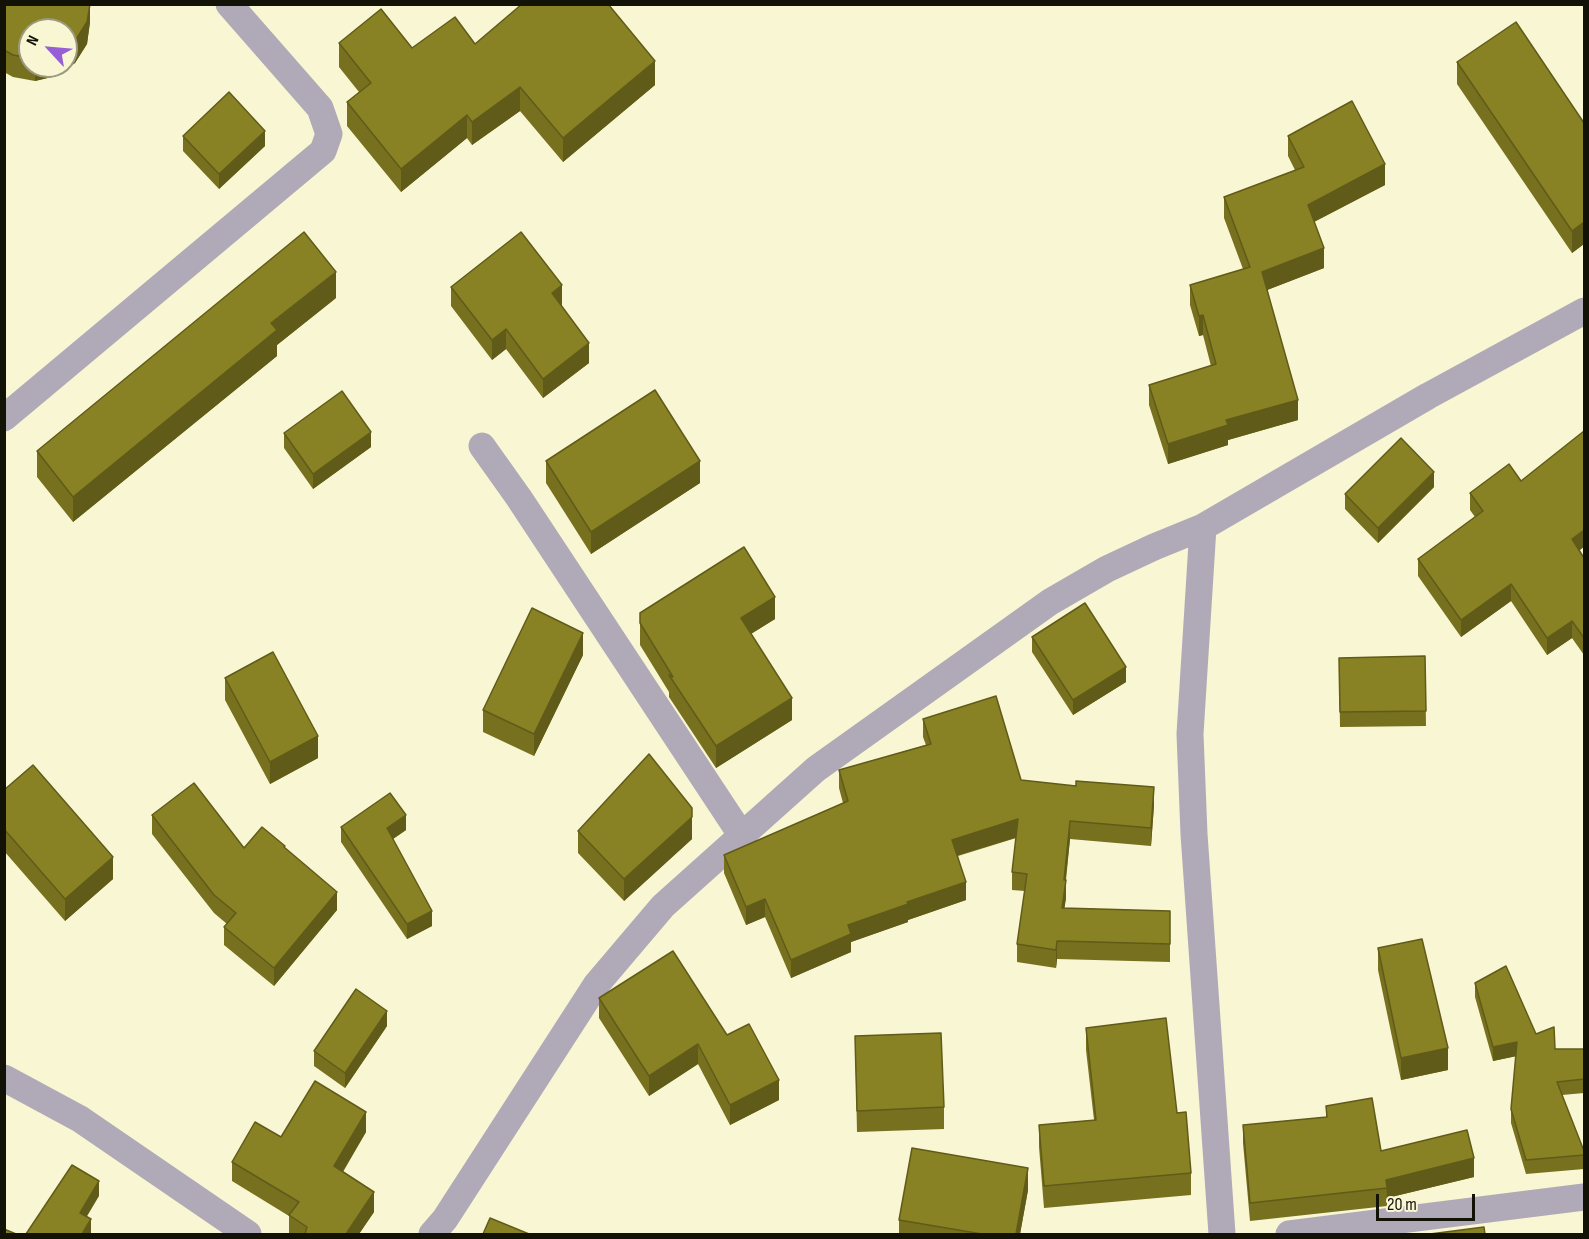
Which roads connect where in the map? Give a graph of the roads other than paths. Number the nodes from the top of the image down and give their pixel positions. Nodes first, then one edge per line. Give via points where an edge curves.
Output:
1 (229, 4) edge
2 (1583, 317) edge
3 (4, 418) edge
4 (482, 446) dead end
5 (1203, 527) junction
6 (742, 837) junction
7 (4, 1078) edge
8 (1584, 1197) edge
9 (248, 1234) edge
10 (432, 1234) edge
11 (1222, 1234) edge
12 (1289, 1234) edge

1 - 3 street via 320,108 329,134 323,151
2 - 5 street via 1428,396
4 - 6 street
5 - 6 street via 1107,568 1050,602 816,769
5 - 11 street via 1190,746
6 - 10 street via 663,906 597,985 445,1220
7 - 9 street via 81,1119
8 - 12 street

